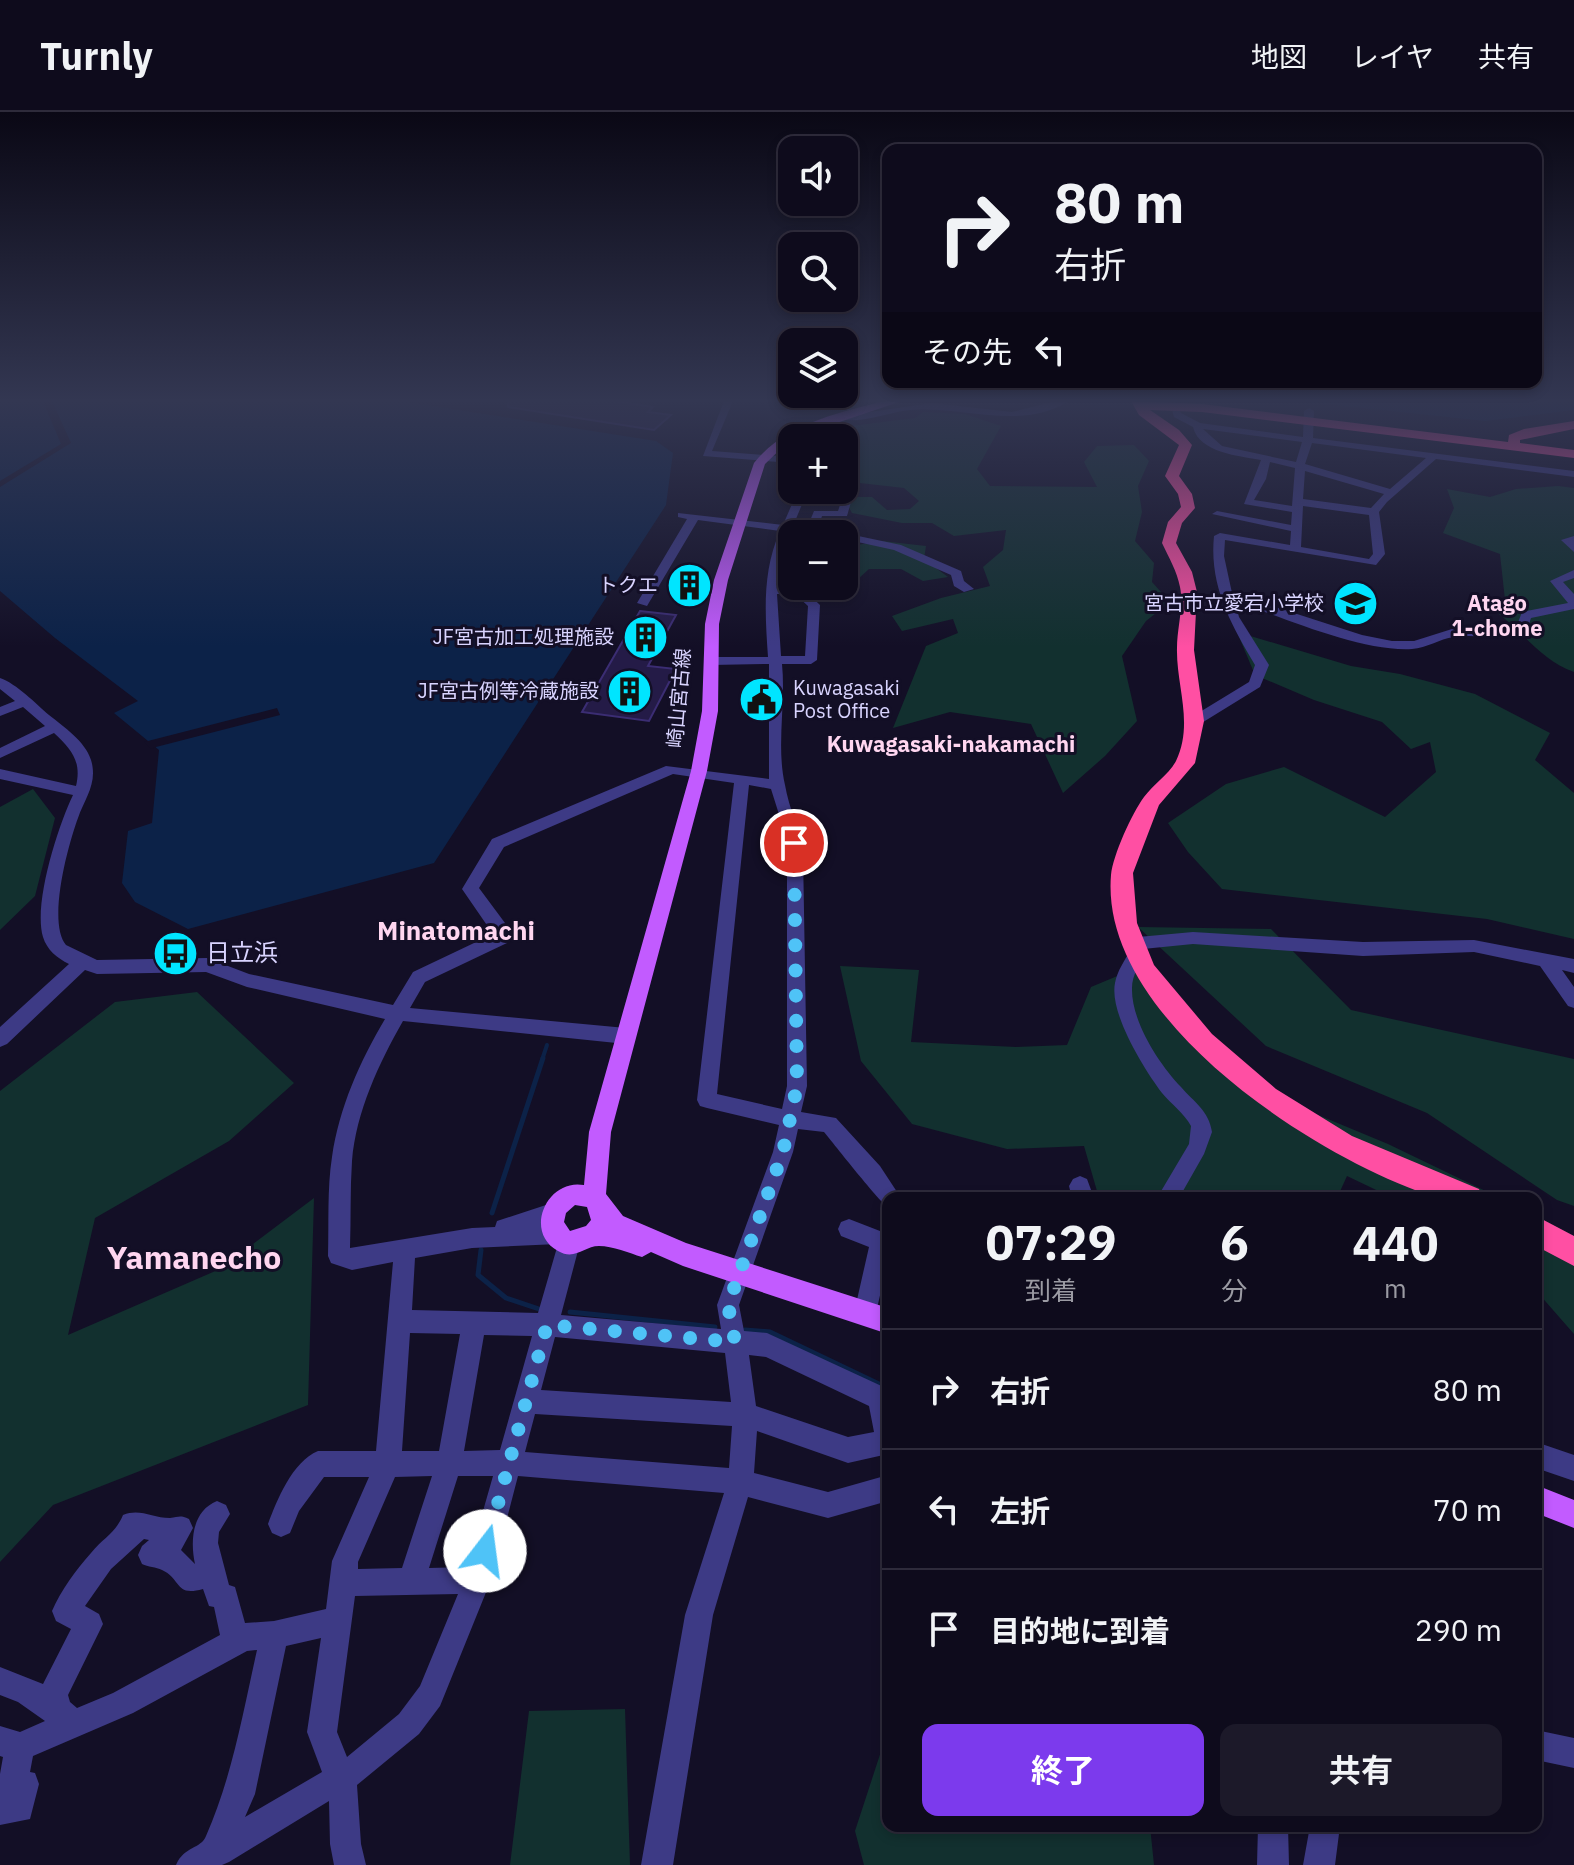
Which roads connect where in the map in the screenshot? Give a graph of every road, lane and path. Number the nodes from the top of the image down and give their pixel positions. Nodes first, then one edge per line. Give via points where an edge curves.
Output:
1 (755, 483) edge
2 (1177, 483) edge
3 (1259, 483) edge
4 (1300, 483) edge
5 (1358, 483) edge
6 (1404, 483) edge
7 (1393, 493) junction
8 (1248, 502) junction
9 (846, 504) edge
10 (1299, 506) junction
11 (1374, 512) junction
12 (1217, 514) dead end
13 (815, 520) edge
14 (1246, 520) junction
15 (740, 524) junction
16 (778, 528) edge
17 (1296, 529) junction
18 (858, 539) edge
19 (1246, 539) junction
20 (1574, 539) edge
21 (1295, 549) junction
22 (1574, 549) edge
23 (778, 552) edge
24 (1574, 574) edge
25 (968, 589) dead end
26 (771, 590) junction
27 (1227, 595) junction
28 (643, 603) dead end
29 (1574, 603) edge
30 (711, 661) junction
31 (776, 661) junction
32 (0, 682) edge
33 (23, 702) junction
34 (0, 712) edge
35 (1195, 721) junction
36 (53, 728) junction
37 (0, 754) edge
38 (699, 771) junction
39 (0, 776) edge
40 (742, 778) junction
41 (777, 785) junction
42 (83, 792) junction
43 (1135, 948) junction
44 (1545, 960) junction
45 (81, 963) junction
46 (1574, 966) edge
47 (1574, 1001) edge
48 (397, 1014) junction
49 (626, 1036) junction
50 (0, 1039) edge
51 (792, 1120) junction
52 (886, 1192) edge
53 (1170, 1192) edge
54 (1455, 1192) edge
55 (577, 1219) junction
56 (849, 1229) dead end
57 (1542, 1233) edge
58 (882, 1239) edge
59 (405, 1250) junction
60 (1574, 1252) edge
61 (882, 1259) edge
62 (742, 1274) junction
63 (876, 1317) edge
64 (400, 1321) junction
65 (474, 1323) junction
66 (547, 1325) junction
67 (735, 1342) junction
68 (882, 1396) edge
69 (527, 1401) junction
70 (745, 1415) junction
71 (882, 1442) edge
72 (1542, 1457) edge
73 (449, 1463) junction
74 (509, 1463) junction
75 (388, 1464) junction
76 (1574, 1468) edge
77 (740, 1482) junction
78 (882, 1490) edge
79 (1542, 1501) edge
80 (217, 1514) dead end
81 (1574, 1514) edge
82 (281, 1524) dead end
83 (212, 1573) junction
84 (412, 1580) junction
85 (477, 1580) junction
86 (343, 1583) junction
87 (338, 1620) junction
88 (274, 1635) junction
89 (235, 1642) junction
90 (0, 1681) edge
91 (65, 1716) junction
92 (10, 1744) edge
93 (1542, 1746) edge
94 (1574, 1753) edge
95 (339, 1777) junction
96 (0, 1810) edge
97 (1273, 1832) edge
98 (1324, 1832) edge
99 (205, 1858) edge
100 (350, 1865) edge
101 (657, 1865) edge
102 (1273, 1865) edge
103 (1319, 1865) edge

1 - 15 main road, 崎山宮古線
2 - 35 highway via 1188,508 1175,522 1169,543 1189,592 1185,650
3 - 8 street
4 - 10 street
5 - 7 street
6 - 7 street
7 - 11 street
8 - 10 street
8 - 14 street
9 - 13 street via 843,514 818,513
10 - 11 street
10 - 17 street
11 - 21 street via 1379,554 1372,563
12 - 14 street
14 - 17 street
14 - 19 street
15 - 16 street
15 - 28 street via 688,516
15 - 30 main road, 崎山宮古線 via 721,580
17 - 21 street
18 - 25 street via 897,547 957,573 958,583
19 - 21 street
19 - 27 street via 1220,536 1218,556
20 - 22 street via 1567,540
23 - 26 street
24 - 29 street via 1556,581
26 - 31 street
26 - 31 street via 798,591 814,605 816,618 811,660
27 - 29 street via 1359,638 1404,646 1452,633 1512,634 1522,630 1526,615
27 - 35 street via 1233,617 1262,665 1261,674 1255,684
30 - 31 street
30 - 38 main road, 崎山宮古線
31 - 41 street
32 - 33 street
33 - 34 street
33 - 36 street
35 - 43 highway via 1185,763 1151,802 1122,873 1126,923
36 - 37 street
36 - 42 street via 82,752
38 - 40 street
38 - 48 street via 671,769 498,843 470,889 502,931 501,938 419,977
38 - 49 main road, 崎山宮古線
39 - 42 street
40 - 41 street
40 - 51 street via 707,1100
41 - 51 street via 792,835 796,881 798,1068
42 - 45 street via 60,856 50,934 62,952
43 - 44 street via 1193,938 1363,949 1474,946
43 - 53 street via 1125,975 1127,1006 1164,1081 1201,1127 1197,1148
43 - 54 highway via 1158,990 1203,1041 1267,1097 1342,1144
44 - 46 street
44 - 47 street
45 - 48 street via 207,965 247,980
45 - 50 street
48 - 49 street
48 - 59 street via 370,1061 347,1133 338,1251 345,1259
49 - 55 main road, 崎山宮古線
51 - 52 street via 829,1124
51 - 62 street
55 - 59 street
55 - 62 main road
55 - 66 street
56 - 58 street
57 - 60 highway
59 - 64 street
61 - 63 street
62 - 63 main road
62 - 67 street via 728,1305
64 - 65 street
64 - 75 street
65 - 66 street
65 - 73 street
66 - 67 street
66 - 69 street
67 - 68 street via 767,1345
67 - 70 street
69 - 70 street
69 - 74 street
70 - 71 street via 848,1450
70 - 77 street
72 - 76 street
73 - 74 street
73 - 75 street
73 - 84 street
74 - 77 street
74 - 85 street
75 - 82 street via 318,1464 289,1503
75 - 86 street via 345,1561
77 - 78 street via 828,1505
77 - 101 street via 699,1615
79 - 81 main road
80 - 83 street via 203,1539
83 - 89 street via 219,1596 225,1597
83 - 91 street via 190,1579 170,1558 151,1555 180,1528 134,1524 66,1611 89,1624 53,1694
84 - 85 street
84 - 86 street
85 - 95 street via 430,1696 409,1724 359,1767
86 - 87 street
87 - 88 street
87 - 95 street via 322,1732
88 - 89 street
88 - 99 street via 240,1794
89 - 91 street via 123,1703
90 - 91 street via 38,1696
91 - 92 street
92 - 96 street via 13,1785 24,1784 19,1808
93 - 94 street
95 - 99 street
95 - 100 street
97 - 102 street
98 - 103 street

